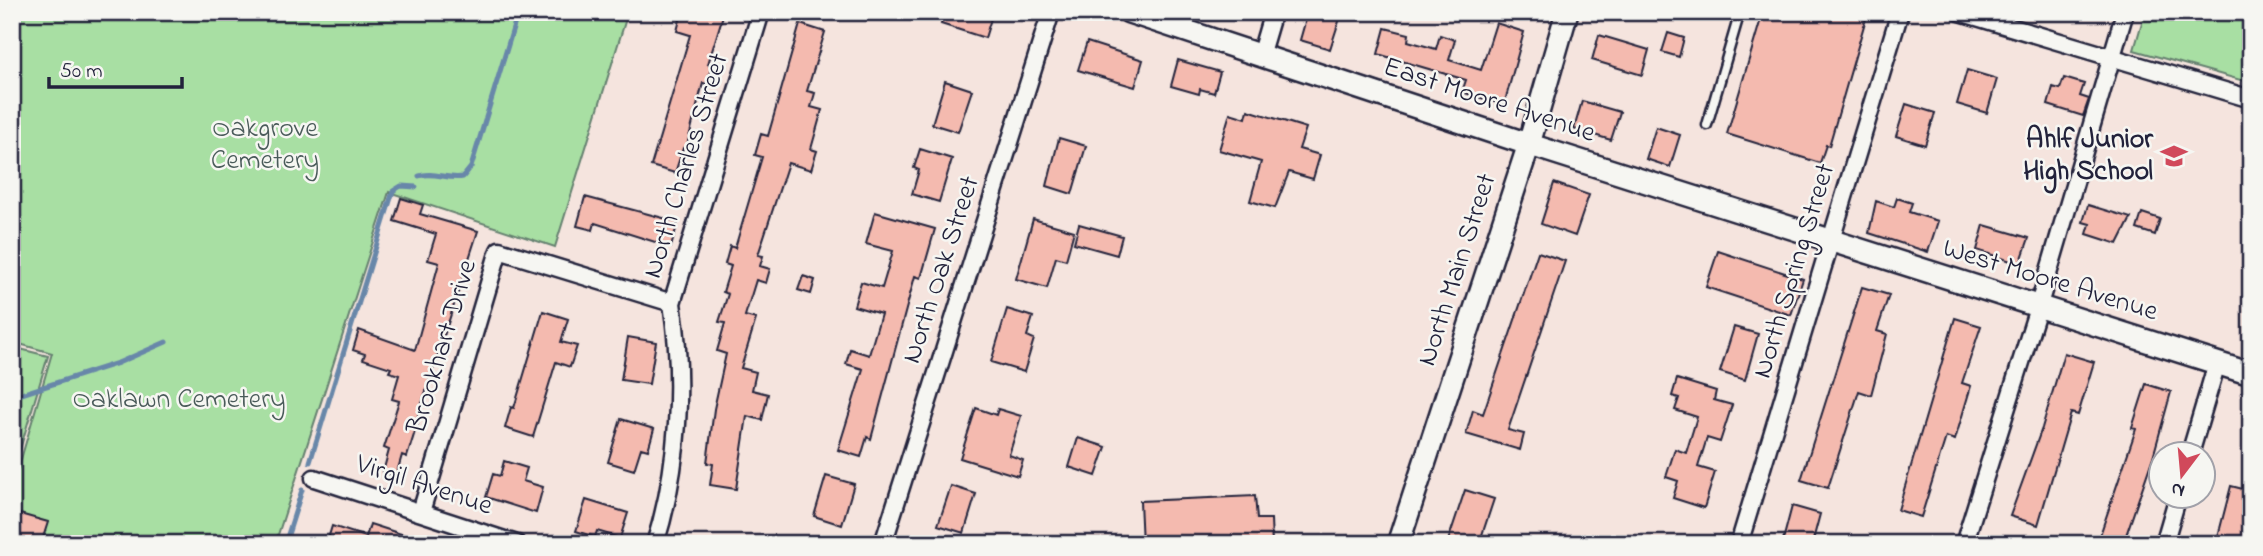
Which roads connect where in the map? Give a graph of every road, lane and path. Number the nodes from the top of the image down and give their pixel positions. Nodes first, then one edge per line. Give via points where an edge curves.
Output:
1 (761, 12) edge
2 (1051, 12) edge
3 (1129, 12) edge
4 (1273, 12) edge
5 (1567, 12) edge
6 (1740, 12) edge
7 (1900, 12) edge
8 (1960, 12) edge
9 (2125, 12) edge
10 (1260, 56) junction
11 (2113, 56) junction
12 (2251, 99) edge
13 (1707, 125) dead end
14 (1529, 144) junction
15 (1832, 242) junction
16 (672, 303) junction
17 (2038, 308) junction
18 (2217, 363) junction
19 (2251, 374) edge
20 (2194, 440) edge
21 (314, 478) dead end
22 (2174, 510) edge
23 (421, 512) junction
24 (517, 544) edge
25 (655, 544) edge
26 (883, 544) edge
27 (1398, 544) edge
28 (1739, 544) edge
29 (1964, 544) edge
30 (2164, 544) edge

1 - 16 street, North Charles Street
2 - 26 street, North Oak Street
3 - 10 street, East Moore Avenue
4 - 10 street
5 - 14 street, North Main Street
6 - 13 lane
7 - 15 street, North Spring Street
8 - 11 street
9 - 11 street
10 - 14 street, East Moore Avenue
11 - 12 street
11 - 17 street
14 - 15 street, East Moore Avenue
14 - 27 street, North Main Street
15 - 17 street, West Moore Avenue
15 - 28 street, North Spring Street
16 - 23 street, Brookhart Drive via 499,250
16 - 25 street, North Charles Street via 678,338 676,430
17 - 18 street, West Moore Avenue
17 - 29 street
18 - 19 street, West Moore Avenue
18 - 20 street
21 - 23 street, Virgil Avenue
22 - 30 street
23 - 24 street, Virgil Avenue

